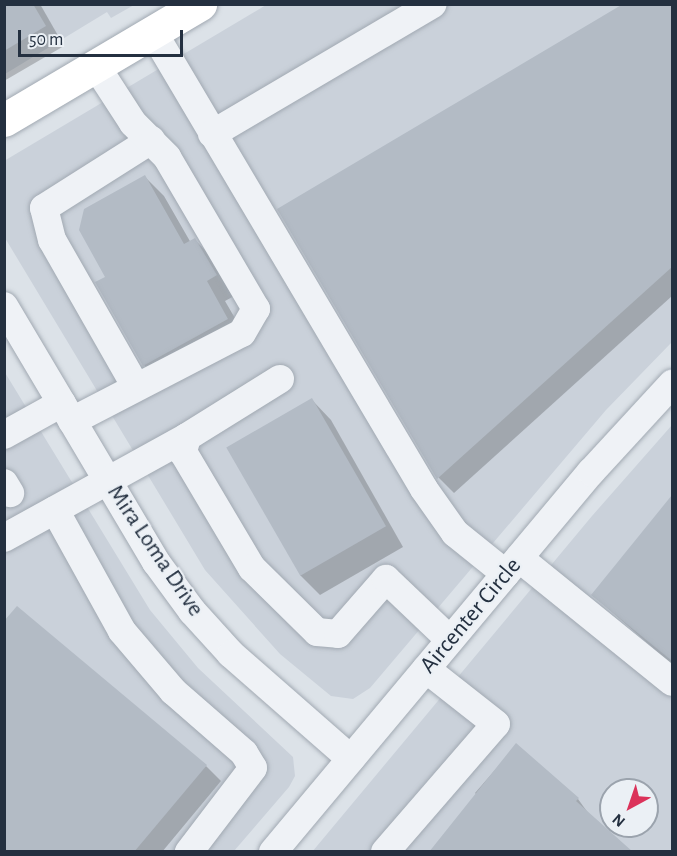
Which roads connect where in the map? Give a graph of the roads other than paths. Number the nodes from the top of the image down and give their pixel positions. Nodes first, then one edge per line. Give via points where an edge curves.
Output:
1 (200, 4) edge
2 (433, 4) edge
3 (160, 20) edge
4 (96, 66) junction
5 (4, 120) edge
6 (212, 134) junction
7 (151, 141) junction
8 (4, 306) edge
9 (280, 379) dead end
10 (672, 384) edge
11 (136, 387) junction
12 (67, 412) junction
13 (4, 435) edge
14 (187, 437) junction
15 (108, 480) junction
16 (55, 510) junction
17 (4, 538) edge
18 (512, 566) junction
19 (450, 640) junction
20 (426, 669) junction
21 (672, 682) edge
22 (351, 759) junction
23 (189, 852) edge
24 (273, 852) edge
25 (385, 852) edge

1 - 3 main road
2 - 6 street
3 - 4 main road
3 - 6 street
4 - 5 main road
4 - 7 street
6 - 18 street via 424,489 455,533
7 - 11 street via 44,208 52,240
7 - 11 street via 167,157 256,309 243,333
8 - 12 street, Mira Loma Drive
9 - 14 street
10 - 18 street, Aircenter Circle
11 - 12 street
12 - 13 street
12 - 15 street, Mira Loma Drive
14 - 15 street
14 - 19 street via 183,452 252,568 317,632 338,634 386,579
15 - 16 street
15 - 22 street, Mira Loma Drive via 192,610 239,662
16 - 17 street
16 - 23 street via 122,631 173,691 244,753 253,768
18 - 19 street, Aircenter Circle
18 - 21 street
19 - 20 street, Aircenter Circle
20 - 22 street, Aircenter Circle
20 - 25 street via 496,724
22 - 24 street, Aircenter Circle

